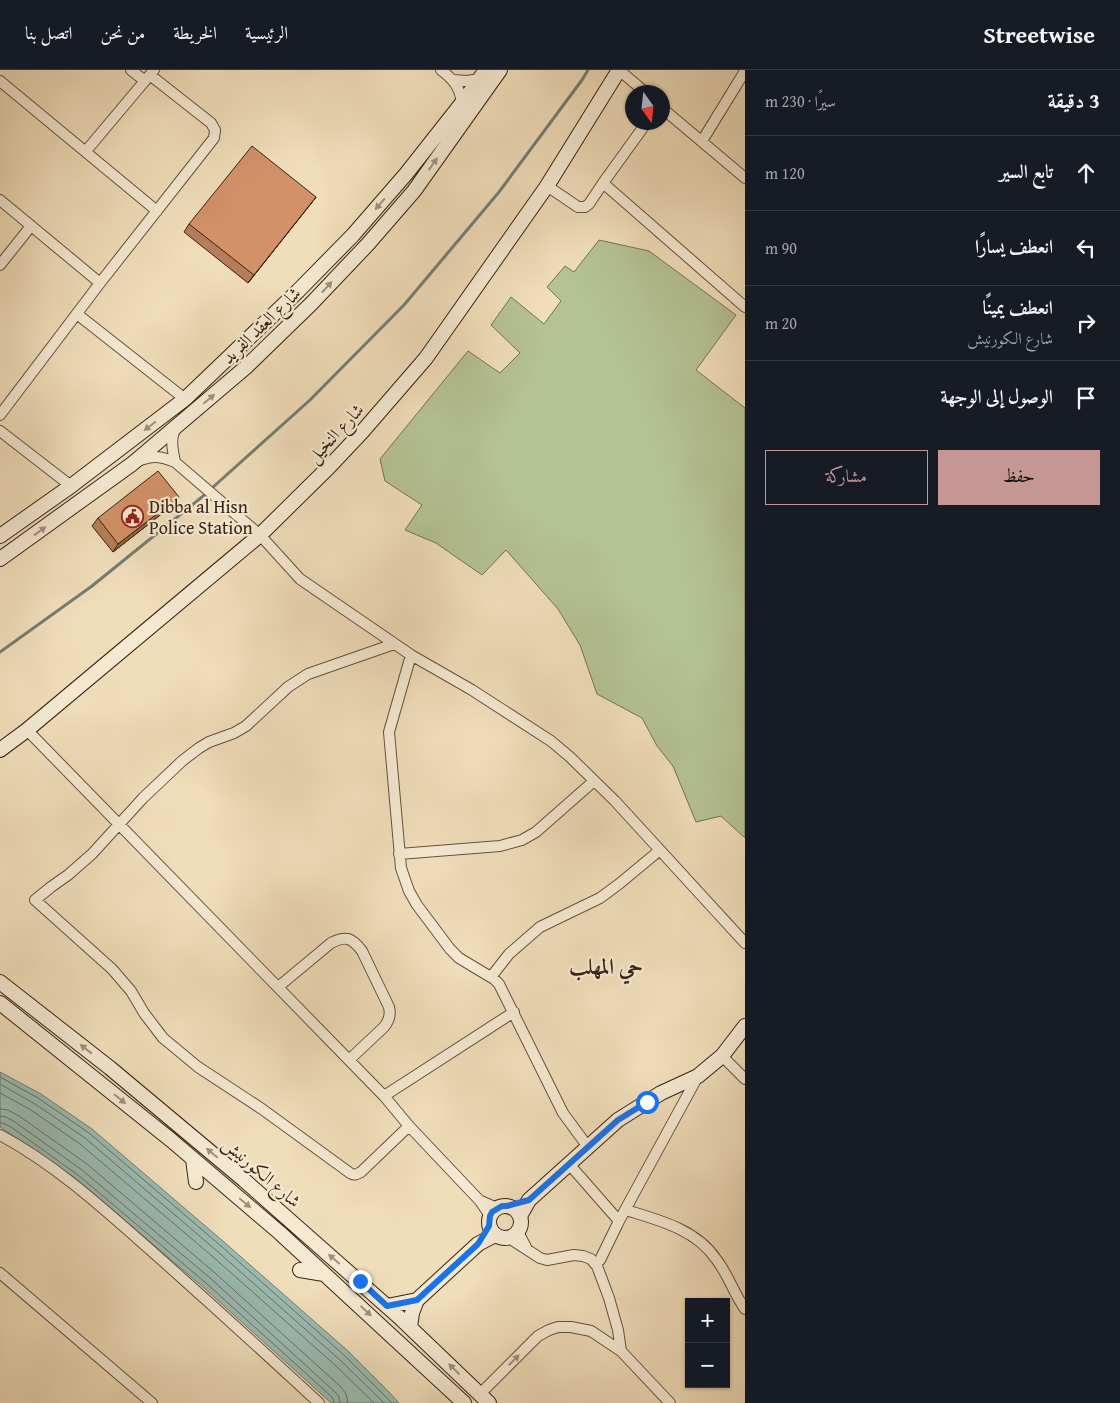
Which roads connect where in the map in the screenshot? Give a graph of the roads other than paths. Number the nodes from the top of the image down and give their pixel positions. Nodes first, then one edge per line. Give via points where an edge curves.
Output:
1 (131, 70) edge
2 (441, 70) edge
3 (500, 70) edge
4 (619, 70) edge
5 (745, 71) edge
6 (150, 75) edge
7 (483, 75) edge
8 (454, 80) junction
9 (0, 81) edge
10 (637, 85) edge
11 (462, 103) junction
12 (670, 115) edge
13 (641, 130) edge
14 (702, 141) junction
15 (86, 151) junction
16 (743, 173) edge
17 (603, 183) junction
18 (547, 186) junction
19 (0, 200) edge
20 (157, 211) junction
21 (31, 226) junction
22 (0, 265) edge
23 (100, 283) junction
24 (745, 307) edge
25 (77, 314) junction
26 (185, 399) junction
27 (0, 415) edge
28 (181, 422) junction
29 (0, 431) edge
30 (175, 462) junction
31 (132, 464) junction
32 (71, 486) junction
33 (260, 535) junction
34 (0, 536) edge
35 (0, 559) edge
36 (394, 644) junction
37 (411, 655) junction
38 (27, 730) junction
39 (0, 750) edge
40 (594, 781) junction
41 (119, 824) junction
42 (660, 850) junction
43 (400, 854) junction
44 (745, 943) edge
45 (491, 976) junction
46 (0, 982) edge
47 (278, 987) junction
48 (0, 1003) edge
49 (514, 1012) junction
50 (745, 1026) edge
51 (722, 1056) junction
52 (349, 1060) junction
53 (698, 1076) junction
54 (745, 1079) edge
55 (384, 1096) junction
56 (409, 1126) junction
57 (0, 1135) edge
58 (588, 1147) junction
59 (193, 1159) junction
60 (569, 1164) junction
61 (196, 1182) dead end
62 (529, 1200) junction
63 (626, 1210) junction
64 (520, 1216) junction
65 (496, 1218) junction
66 (619, 1221) junction
67 (514, 1234) junction
68 (600, 1260) dead end
69 (300, 1270) dead end
70 (0, 1272) edge
71 (325, 1274) junction
72 (417, 1300) junction
73 (387, 1306) junction
74 (745, 1310) edge
75 (410, 1327) junction
76 (621, 1351) junction
77 (460, 1399) edge
78 (482, 1401) edge
79 (152, 1403) edge
80 (319, 1403) edge
81 (670, 1403) edge

1 - 6 street
2 - 8 street
28 -> 3 main road, شارع العقد الفريد via 245,368 368,244 414,191
4 - 10 street
4 - 18 main road, شارع النخيل
5 - 14 street
6 - 15 street
6 - 20 street via 211,123 215,130 212,142
7 - 8 street via 467,81
7 - 11 main road, شارع العقد الفريد
8 - 11 street
9 - 15 street
11 -> 26 main road, شارع العقد الفريد via 353,235
12 - 14 street
13 - 17 street
14 - 16 street
15 - 20 street
17 - 18 street via 585,207 578,207
17 - 24 street
18 - 33 main road, شارع النخيل via 426,358 329,467
19 - 21 street
20 - 23 street
21 - 22 street
21 - 23 street
23 - 25 street
25 - 26 street
25 - 27 street
26 -> 32 main road, شارع العقد الفريد
28 - 30 street via 172,440
28 - 31 main road, شارع العقد الفريد
29 - 32 street
30 - 31 street via 161,456
30 - 33 street
35 -> 31 main road, شارع العقد الفريد
32 - 34 main road, شارع العقد الفريد
33 - 36 street via 300,579
33 - 38 main road, شارع النخيل
36 - 37 street
36 - 41 street via 325,667 297,681 246,726 209,742 182,761
37 - 40 street via 551,741
37 - 43 street via 389,732
38 - 39 main road, شارع النخيل
38 - 41 street
40 - 42 street
40 - 43 street via 536,832 522,840 491,847
41 - 47 street
41 - 56 street via 92,854 35,900 112,969 163,1038 198,1067 352,1175 361,1172
42 - 44 street
42 - 45 street via 600,898 540,927 509,954
43 - 45 street via 401,868 417,905 459,958
45 - 49 street
73 -> 46 main road, شارع الكورنيش via 167,1115
47 - 52 street
47 - 52 street via 331,943 344,938 357,944 390,1013 388,1023
48 -> 59 main road, شارع الكورنيش
49 - 55 street
49 - 58 street via 563,1113
50 - 51 main road
51 - 53 main road
51 - 54 street
52 - 55 street
53 - 58 main road via 661,1093 618,1120
53 - 63 street
55 - 56 street
56 - 65 street
57 - 80 street via 82,1191
58 - 60 main road
59 - 61 main road
59 -> 71 main road, شارع الكورنيش
60 - 62 main road
60 - 66 street
62 - 64 main road
62 - 65 main road
63 - 66 street
63 - 74 street via 680,1229 708,1247
64 - 65 main road via 512,1208
64 - 67 main road via 520,1227
65 - 67 main road via 499,1237
65 - 72 main road via 478,1244
66 - 68 street
67 - 76 street via 540,1258 547,1260 574,1255 591,1259 597,1266 609,1298
69 - 71 main road
70 - 79 street
71 -> 77 main road, شارع الكورنيش
72 - 73 main road
72 - 75 main road
73 - 75 main road, شارع الكورنيش
78 -> 75 main road, شارع الكورنيش
78 -> 76 street via 527,1346 548,1330 570,1327 591,1331
76 - 81 street
77 - 78 main road, شارع الكورنيش

